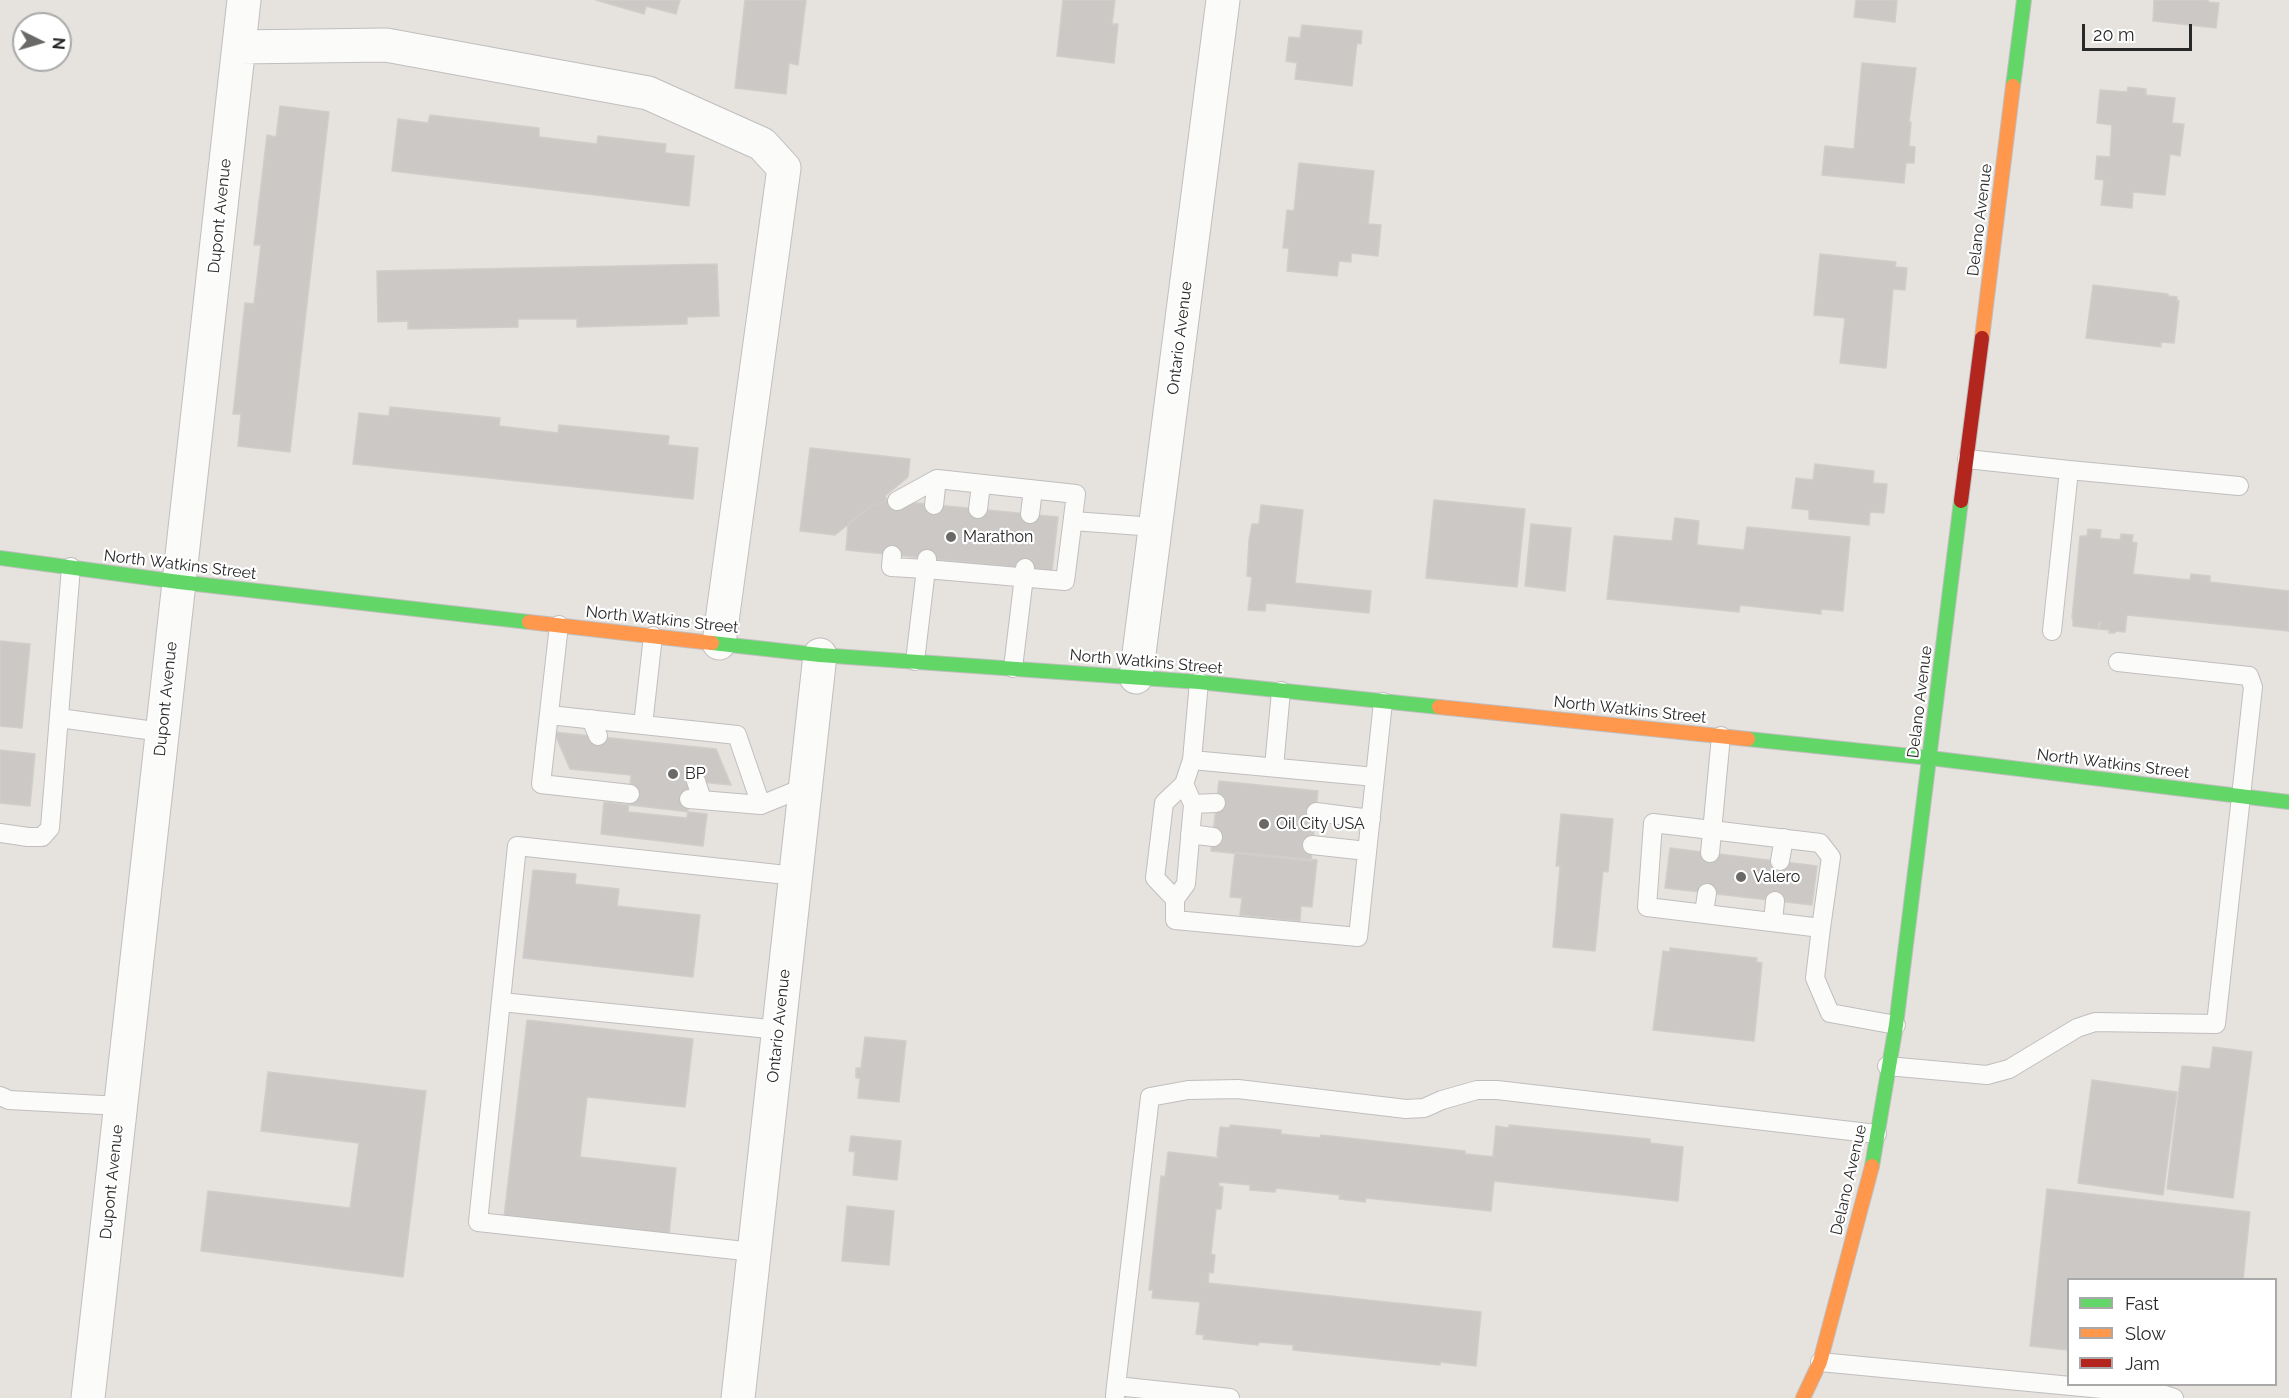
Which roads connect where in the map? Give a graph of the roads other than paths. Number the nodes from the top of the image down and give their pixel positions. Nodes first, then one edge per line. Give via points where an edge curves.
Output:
1 (244, 0) edge
2 (1223, 0) edge
3 (2024, 0) edge
4 (239, 47) junction
5 (1967, 459) junction
6 (2069, 470) junction
7 (937, 479) junction
8 (981, 484) junction
9 (2239, 486) dead end
10 (1033, 490) junction
11 (897, 501) dead end
12 (934, 505) dead end
13 (978, 509) dead end
14 (1030, 514) dead end
15 (1072, 520) junction
16 (1155, 527) junction
17 (892, 555) dead end
18 (0, 558) edge
19 (927, 564) junction
20 (70, 567) junction
21 (1024, 573) junction
22 (179, 582) junction
23 (559, 625) junction
24 (2052, 631) dead end
25 (653, 636) junction
26 (719, 643) junction
27 (820, 655) junction
28 (915, 661) junction
29 (2118, 662) dead end
30 (1013, 668) junction
31 (1136, 677) junction
32 (1199, 682) junction
33 (1281, 692) junction
34 (1383, 702) junction
35 (549, 715) junction
36 (59, 718) junction
37 (591, 719) junction
38 (639, 730) junction
39 (162, 732) junction
40 (598, 736) dead end
41 (1721, 736) junction
42 (1930, 758) junction
43 (1192, 760) junction
44 (1274, 767) junction
45 (609, 773) dead end
46 (1375, 777) junction
47 (696, 781) dead end
48 (1184, 784) junction
49 (805, 787) junction
50 (610, 791) junction
51 (630, 794) dead end
52 (2240, 796) junction
53 (2289, 802) edge
54 (1216, 803) dead end
55 (1193, 804) junction
56 (760, 806) junction
57 (1316, 812) dead end
58 (1371, 819) junction
59 (1714, 830) junction
60 (0, 833) edge
61 (1190, 834) junction
62 (1213, 837) dead end
63 (1784, 838) junction
64 (1312, 845) dead end
65 (1367, 851) junction
66 (1710, 853) dead end
67 (1780, 861) dead end
68 (796, 876) junction
69 (1707, 893) dead end
70 (1175, 899) junction
71 (1775, 901) dead end
72 (1704, 913) junction
73 (1773, 922) junction
74 (1821, 928) junction
75 (501, 1002) junction
76 (1896, 1025) junction
77 (779, 1030) junction
78 (1887, 1066) junction
79 (0, 1096) edge
80 (120, 1106) junction
81 (1877, 1134) junction
82 (754, 1252) junction
83 (1820, 1362) junction
84 (2067, 1386) edge
85 (2071, 1386) edge
86 (1116, 1392) edge
87 (88, 1398) edge
88 (738, 1398) edge
89 (1230, 1398) edge
90 (1803, 1398) edge
91 (2174, 1398) edge

1 - 4 street, Dupont Avenue
2 - 16 street, Ontario Avenue
3 - 5 main road, Delano Avenue
4 - 22 street, Dupont Avenue
4 - 26 street via 386,45 648,93 762,144 784,168
5 - 6 lane
5 - 42 main road, Delano Avenue
6 - 9 lane
6 - 24 lane
7 - 8 lane
7 - 11 lane
7 - 12 lane
8 - 10 lane
8 - 13 lane
10 - 14 lane
10 - 15 lane via 1076,494
15 - 16 lane
15 - 21 lane via 1065,581
16 - 31 street, Ontario Avenue
17 - 19 lane via 891,567
18 - 20 main road, North Watkins Street
19 - 21 lane
19 - 28 lane
20 - 22 main road, North Watkins Street
20 - 36 lane
21 - 30 lane
22 - 23 main road, North Watkins Street
22 - 39 street, Dupont Avenue
23 - 25 main road, North Watkins Street
23 - 35 lane
25 - 26 main road, North Watkins Street
25 - 38 lane
26 - 27 main road, North Watkins Street
27 - 28 main road, North Watkins Street
27 - 49 street, Ontario Avenue
28 - 30 main road, North Watkins Street
29 - 52 lane via 2249,676 2253,687
30 - 31 main road, North Watkins Street
31 - 32 main road, North Watkins Street
32 - 33 main road, North Watkins Street
32 - 43 lane
33 - 34 main road, North Watkins Street
33 - 44 lane
34 - 41 main road, North Watkins Street
34 - 46 lane
35 - 37 lane
35 - 50 lane via 541,784
36 - 39 lane
36 - 60 lane via 50,828 42,837
37 - 38 lane
37 - 40 lane
38 - 56 lane via 679,737 737,735
39 - 80 street, Dupont Avenue
41 - 42 main road, North Watkins Street
41 - 59 lane
42 - 52 main road, North Watkins Street
42 - 76 main road, Delano Avenue
43 - 44 lane
43 - 48 lane
44 - 46 lane
45 - 50 lane
46 - 58 lane
47 - 56 lane via 695,800
48 - 55 lane
48 - 70 lane via 1164,803 1155,878
49 - 56 lane
49 - 68 street, Ontario Avenue
50 - 51 lane
52 - 53 main road, North Watkins Street
52 - 78 lane via 2216,1024 2096,1022 2077,1028 2009,1069 1987,1075
54 - 55 lane
55 - 61 lane
57 - 58 lane
58 - 65 lane
59 - 63 lane
59 - 66 lane
59 - 72 lane via 1653,823 1647,906
61 - 62 lane
61 - 70 lane via 1186,884
63 - 67 lane
63 - 74 lane via 1820,843 1831,857
64 - 65 lane
65 - 70 lane via 1358,937 1175,920
68 - 75 lane via 517,846
68 - 77 street, Ontario Avenue
69 - 72 lane
71 - 73 lane
72 - 73 lane
73 - 74 lane
74 - 76 lane via 1815,978 1830,1013
75 - 77 lane
75 - 82 lane via 478,1222
76 - 78 main road, Delano Avenue
77 - 82 street, Ontario Avenue
78 - 81 main road, Delano Avenue
79 - 80 lane via 9,1100
80 - 87 street, Dupont Avenue
81 - 83 main road, Delano Avenue
81 - 86 lane via 1497,1090 1477,1090 1424,1108 1406,1109 1238,1089 1188,1090 1150,1097
82 - 88 street, Ontario Avenue
83 - 84 lane
83 - 90 main road, Delano Avenue
85 - 91 lane
86 - 89 lane

